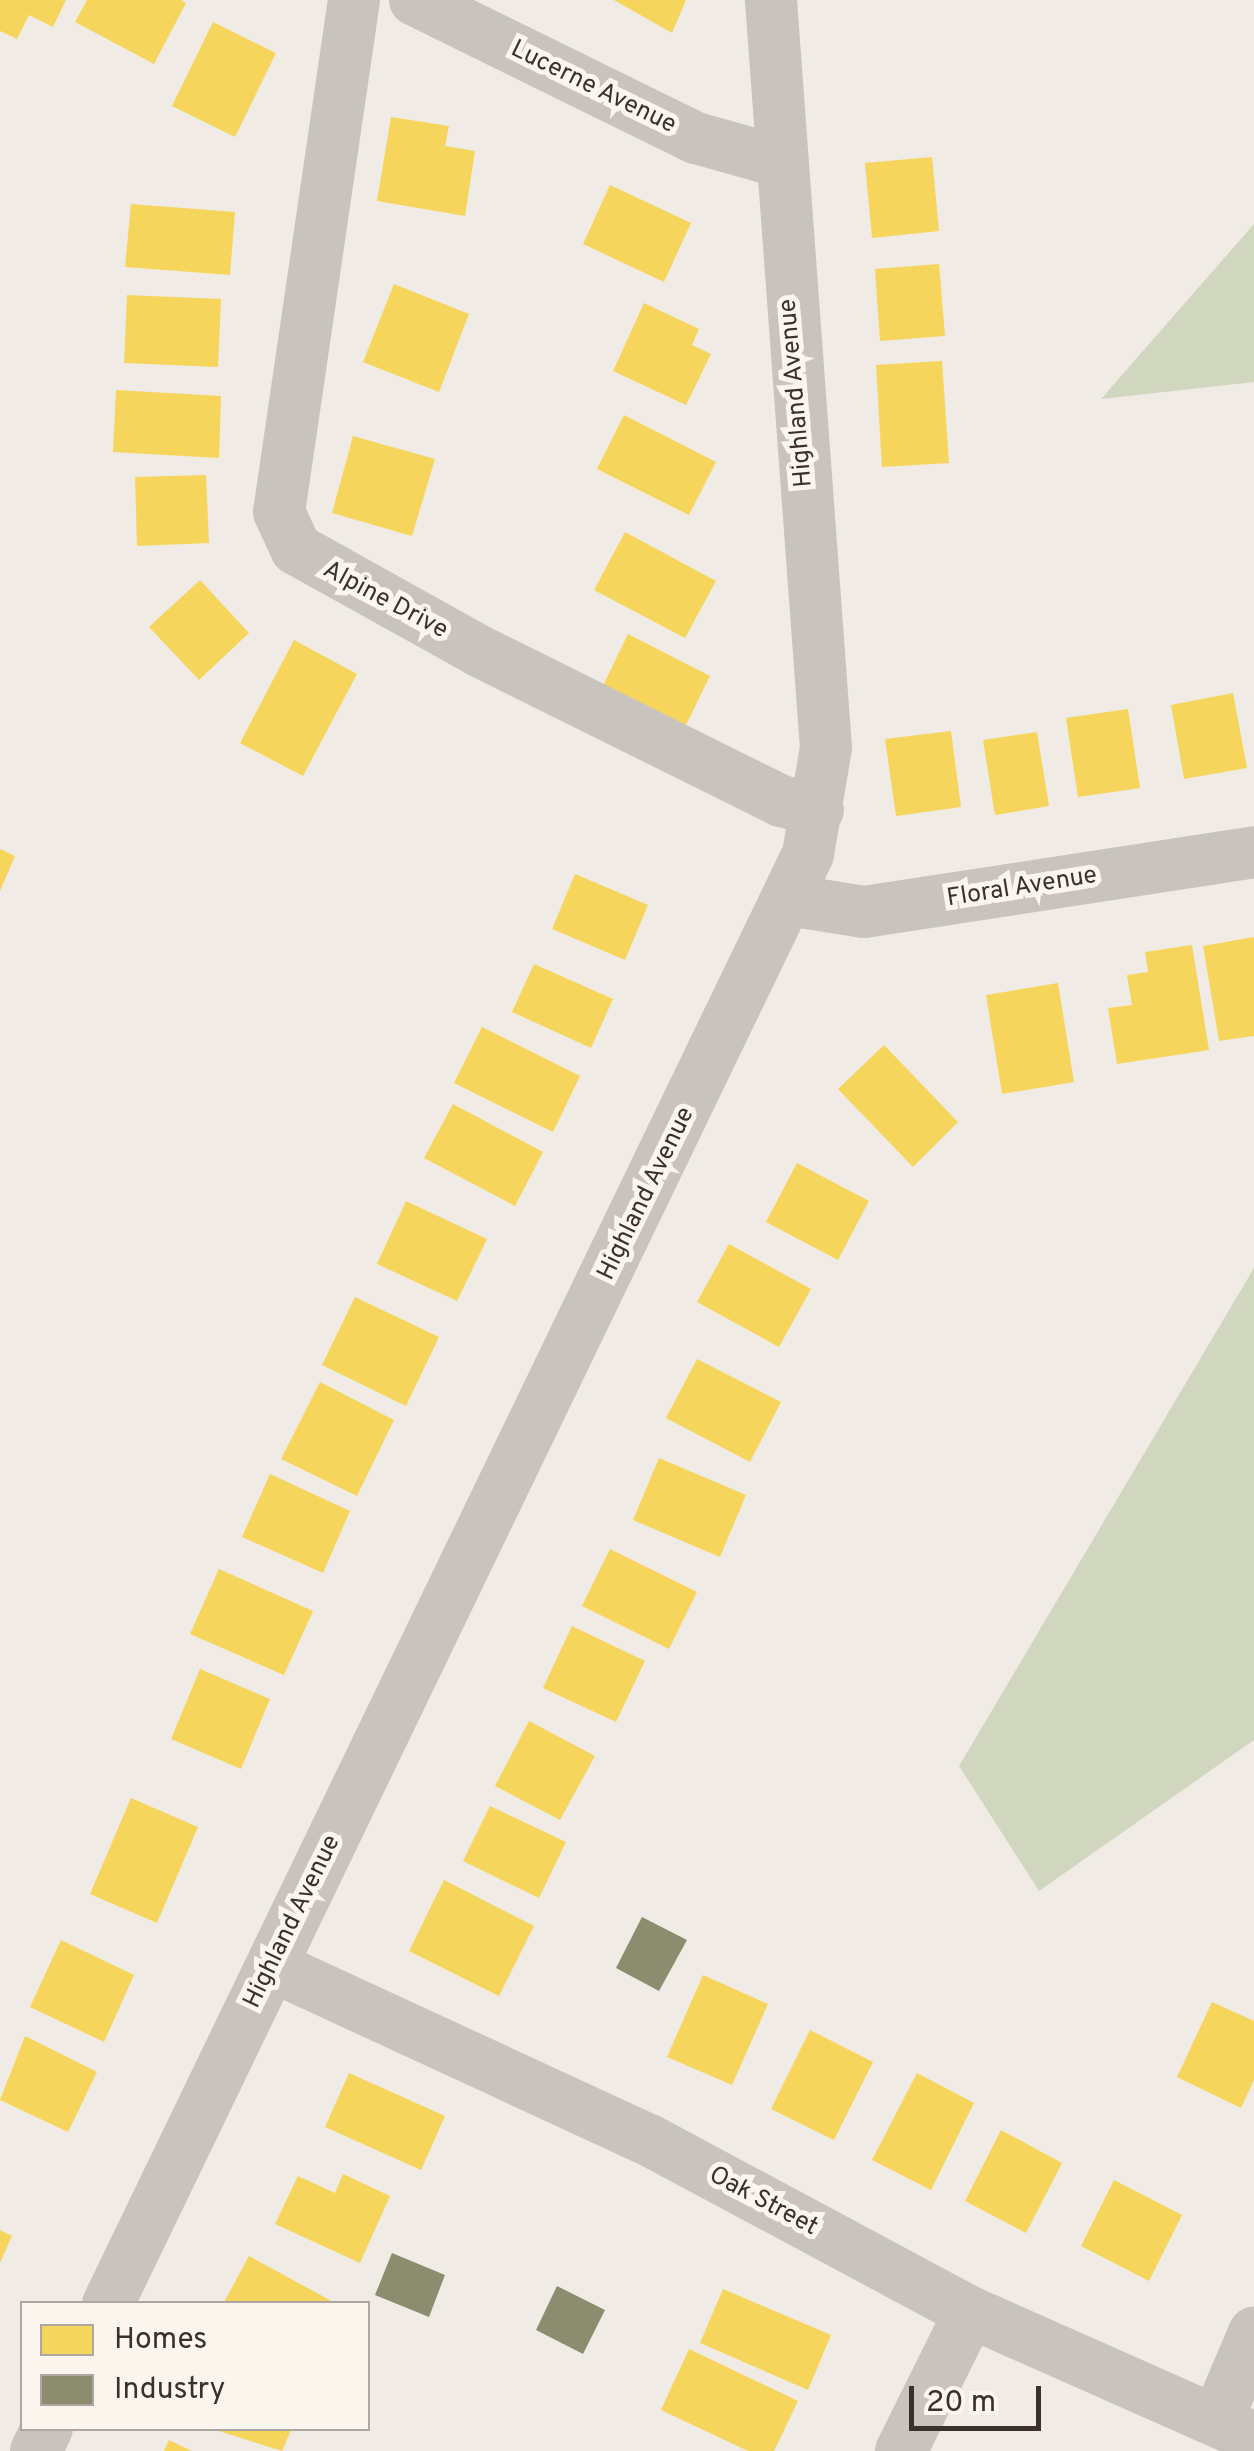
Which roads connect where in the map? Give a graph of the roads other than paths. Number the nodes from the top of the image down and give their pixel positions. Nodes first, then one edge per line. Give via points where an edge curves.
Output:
1 (354, 0) edge
2 (414, 0) edge
3 (771, 0) edge
4 (778, 161) junction
5 (818, 810) junction
6 (1254, 852) edge
7 (789, 900) junction
8 (272, 1966) junction
9 (109, 2301) edge
10 (970, 2312) junction
11 (1254, 2334) edge
12 (1236, 2429) edge
13 (901, 2451) edge

1 - 5 street, Alpine Drive via 279,512 296,548 479,651 781,801
2 - 4 street, Lucerne Avenue via 696,138
3 - 4 street, Highland Avenue
4 - 5 street, Highland Avenue via 826,748
5 - 7 street, Highland Avenue
6 - 7 street, Floral Avenue via 864,912
7 - 8 street, Highland Avenue
8 - 9 street, Highland Avenue
8 - 10 street, Oak Street via 649,2140
10 - 12 street, Oak Street
10 - 13 street
11 - 12 street

